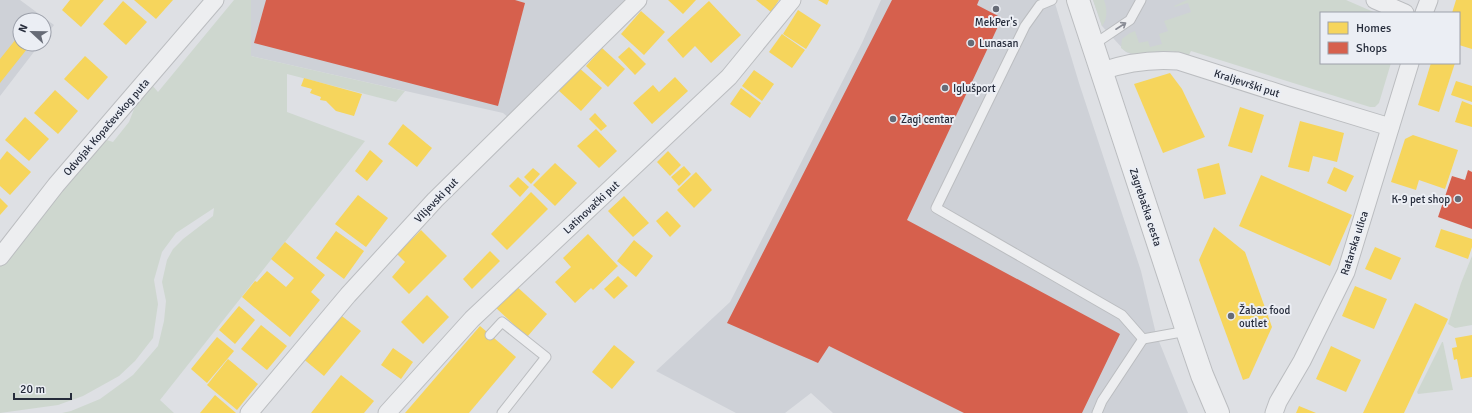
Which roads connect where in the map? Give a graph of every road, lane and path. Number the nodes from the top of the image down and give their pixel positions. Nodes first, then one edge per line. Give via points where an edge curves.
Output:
1 (214, 0) edge
2 (638, 0) edge
3 (792, 0) edge
4 (1052, 0) edge
5 (1078, 0) edge
6 (1141, 0) edge
7 (1375, 0) edge
8 (1429, 0) edge
9 (1403, 12) edge
10 (1424, 12) edge
11 (1093, 45) junction
12 (1410, 64) edge
13 (1102, 71) junction
14 (1390, 127) junction
15 (0, 257) edge
16 (1186, 331) junction
17 (490, 335) dead end
18 (1143, 339) junction
19 (249, 413) edge
20 (387, 413) edge
21 (502, 413) edge
22 (1097, 413) edge
23 (1218, 413) edge
24 (1274, 413) edge

1 - 15 street, Odvojak Kopačevskog puta via 56,185
2 - 19 street, Viljevski put via 435,200 348,295
3 - 20 street, Latinovački put via 729,77 472,319
4 - 18 lane via 1040,5 1025,26 936,208 1122,315
5 - 11 street, Zagrebačka cesta
11 -> 6 lane via 1130,20
7 - 9 street
8 - 10 street
11 - 13 street, Zagrebačka cesta
12 - 14 street, Ratarska ulica
13 - 14 street, Kraljevrški put via 1115,66 1160,60 1178,61
13 - 16 street, Zagrebačka cesta
14 - 24 street, Ratarska ulica via 1346,272
16 - 18 lane
16 - 23 street, Zagrebačka cesta
17 - 21 lane via 502,322 546,357
18 - 22 lane via 1102,401

